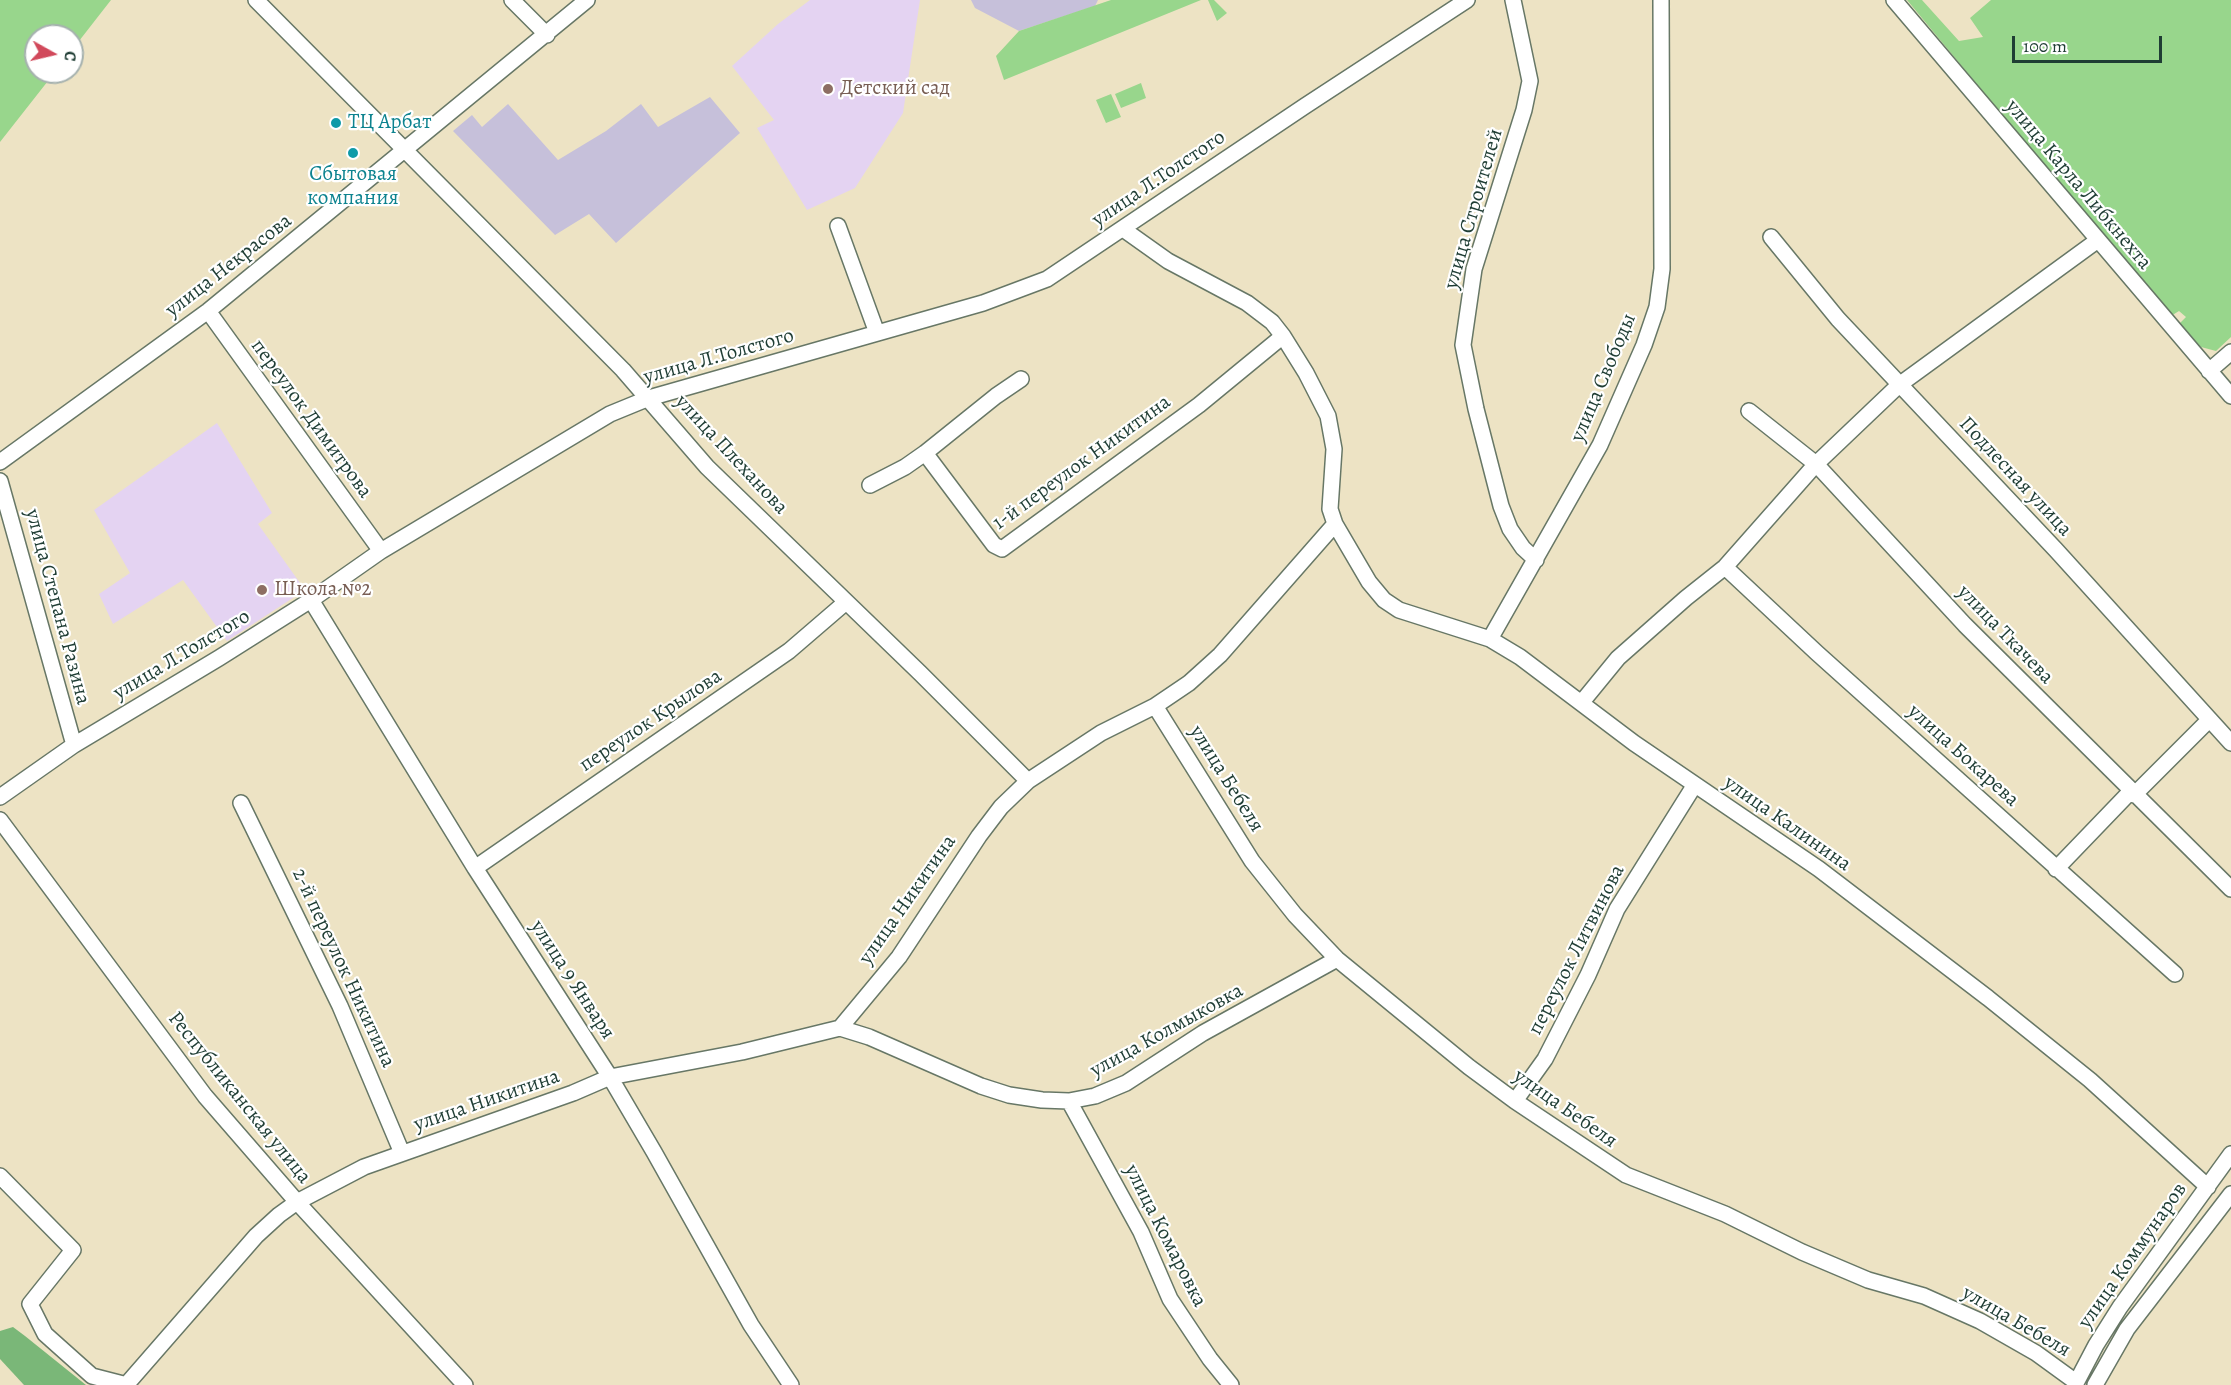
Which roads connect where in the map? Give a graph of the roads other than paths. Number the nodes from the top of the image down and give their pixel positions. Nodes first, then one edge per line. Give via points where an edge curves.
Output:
1 (256, 0) edge
2 (512, 0) edge
3 (587, 0) edge
4 (1467, 0) edge
5 (1513, 0) edge
6 (1661, 0) edge
7 (1894, 0) edge
8 (547, 35) junction
9 (405, 151) junction
10 (838, 226) dead end
11 (1123, 229) junction
12 (1771, 237) dead end
13 (2098, 240) junction
14 (208, 311) junction
15 (877, 333) junction
16 (1282, 336) junction
17 (2231, 352) edge
18 (2209, 371) junction
19 (1021, 379) dead end
20 (1899, 385) junction
21 (2231, 396) edge
22 (648, 398) junction
23 (1749, 411) dead end
24 (925, 453) junction
25 (0, 462) edge
26 (1816, 464) junction
27 (0, 481) edge
28 (870, 485) dead end
29 (1335, 524) junction
30 (381, 551) junction
31 (1536, 560) junction
32 (1725, 567) junction
33 (311, 600) junction
34 (846, 602) junction
35 (1490, 639) junction
36 (1582, 702) junction
37 (1155, 706) junction
38 (2209, 720) junction
39 (2231, 743) edge
40 (74, 745) junction
41 (1029, 781) junction
42 (1694, 786) junction
43 (2133, 793) junction
44 (0, 797) edge
45 (241, 803) dead end
46 (0, 820) edge
47 (475, 868) junction
48 (2056, 869) junction
49 (2231, 890) edge
50 (1337, 959) junction
51 (2175, 974) dead end
52 (840, 1028) junction
53 (609, 1077) junction
54 (1070, 1101) junction
55 (1515, 1101) junction
56 (402, 1153) junction
57 (2231, 1154) edge
58 (0, 1176) edge
59 (2208, 1187) junction
60 (2231, 1194) edge
61 (297, 1202) junction
62 (2075, 1383) edge
63 (127, 1385) edge
64 (465, 1385) edge
65 (791, 1385) edge
66 (1232, 1385) edge
67 (2095, 1385) edge

1 - 9 street, улица Плеханова
2 - 8 street
3 - 8 street, улица Некрасова
4 - 11 street, улица Л.Толстого
5 - 31 street, улица Строителей via 1530,81 1474,269 1463,345 1500,506 1510,529
6 - 31 street, улица Свободы via 1662,269 1657,307 1600,445
7 - 13 street, улица Карла Либкнехта
8 - 9 street, улица Некрасова
9 - 14 street, улица Некрасова
9 - 22 street, улица Плеханова
10 - 15 street
11 - 15 street, улица Л.Толстого via 1047,279 983,303
11 - 16 street via 1168,261 1247,303 1272,322
12 - 20 street, Подлесная улица
13 - 18 street, улица Карла Либкнехта
13 - 20 street
14 - 25 street, улица Некрасова
14 - 30 street, переулок Димитрова
15 - 22 street, улица Л.Толстого
16 - 24 street, 1-й переулок Никитина via 1199,405 1002,549 994,545
16 - 29 street via 1329,416 1334,448 1330,509
17 - 18 street
18 - 21 street, улица Карла Либкнехта
19 - 24 street
20 - 26 street
20 - 38 street, Подлесная улица via 2056,550
22 - 30 street, улица Л.Толстого via 575,434
22 - 34 street, улица Плеханова via 707,467
23 - 26 street, улица Ткачева
24 - 28 street
26 - 32 street
26 - 43 street, улица Ткачева via 1965,626
27 - 40 street, улица Степана Разина
29 - 35 street, улица Калинина via 1384,600 1407,613
29 - 37 street, улица Никитина via 1220,655
30 - 33 street, улица Л.Толстого
31 - 35 street, улица Свободы
32 - 36 street via 1618,658
32 - 48 street, улица Бокарева
33 - 40 street, улица Л.Толстого
33 - 47 street, улица 9 Января
34 - 41 street, улица Плеханова
34 - 47 street, переулок Крылова via 789,651
35 - 36 street, улица Калинина
36 - 42 street, улица Калинина
37 - 41 street, улица Никитина via 1101,733
37 - 50 street, улица Бебеля via 1252,861
38 - 39 street, Подлесная улица
38 - 43 street
40 - 44 street, улица Л.Толстого
41 - 52 street, улица Никитина via 1001,807 899,957
42 - 55 street, переулок Литвинова via 1617,909 1545,1059
42 - 59 street, улица Калинина via 1819,869 1988,998 2090,1080
43 - 48 street
43 - 49 street, улица Ткачева
45 - 56 street, 2-й переулок Никитина via 340,1006
46 - 61 street, Республиканская улица via 205,1096
47 - 53 street, улица 9 Января
48 - 51 street, улица Бокарева
50 - 54 street, улица Колмыковка via 1203,1034 1126,1083
50 - 55 street, улица Бебеля
52 - 53 street, улица Никитина via 742,1052
52 - 54 street, улица Колмыковка via 1009,1095
53 - 56 street, улица Никитина
53 - 65 street, улица 9 Января via 751,1325
54 - 66 street, улица Комаровка via 1141,1232 1170,1299
55 - 62 street, улица Бебеля via 1626,1175 1725,1214 1868,1280 1924,1296 1980,1321 2036,1353
56 - 61 street, улица Никитина via 364,1167
57 - 59 street, улица Коммунаров
58 - 63 street via 73,1250 30,1304 45,1334 92,1376
59 - 62 street, улица Коммунаров via 2120,1307
60 - 67 street, улица Коммунаров via 2127,1329
61 - 63 street, улица Никитина via 256,1236
61 - 64 street, Республиканская улица

